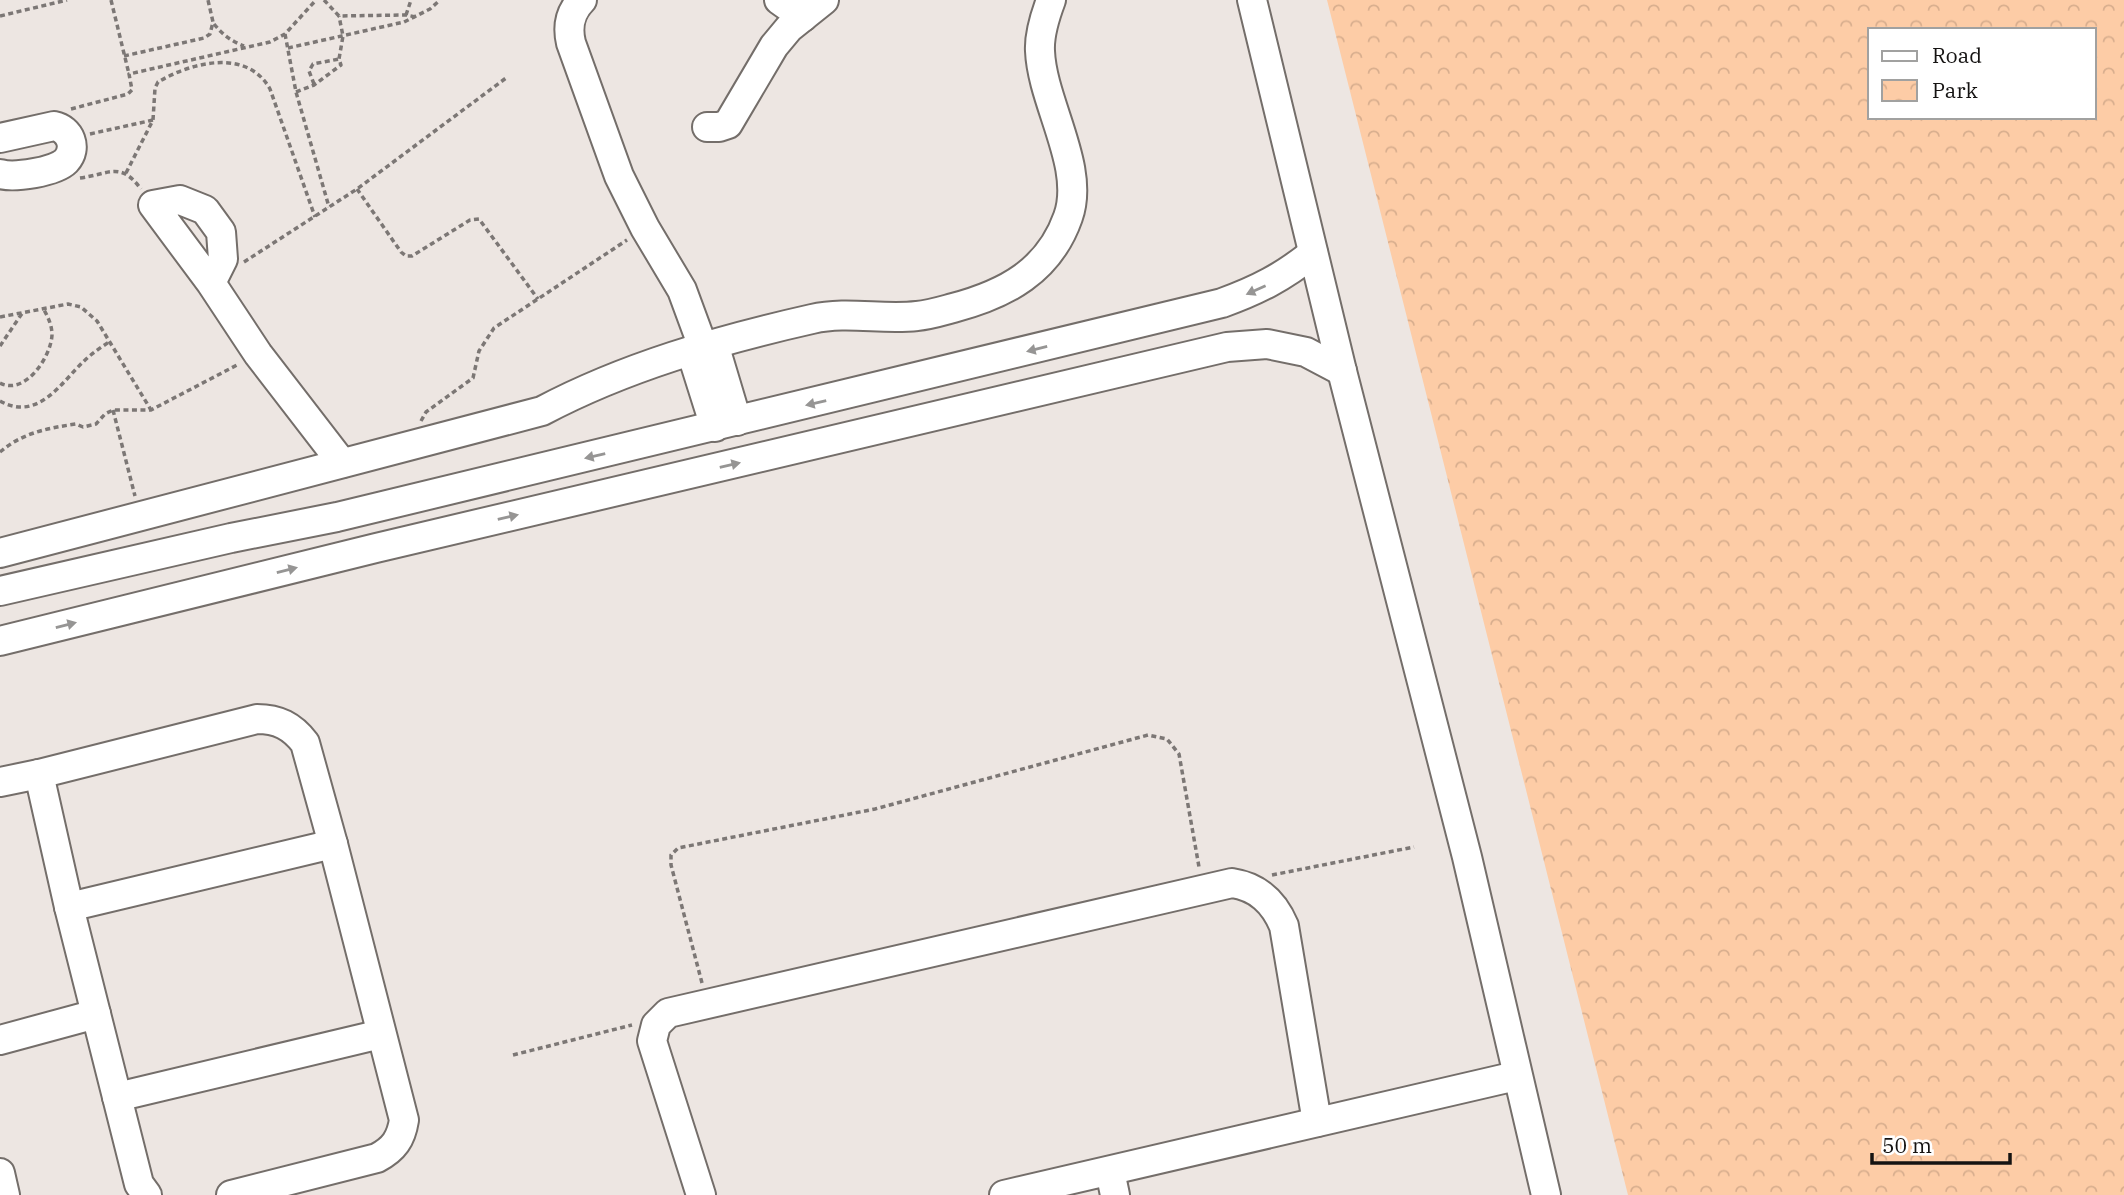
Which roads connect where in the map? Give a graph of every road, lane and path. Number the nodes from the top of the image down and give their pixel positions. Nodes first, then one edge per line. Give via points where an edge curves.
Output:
1 (68, 0) edge
2 (111, 0) edge
3 (208, 0) edge
4 (316, 0) edge
5 (324, 0) edge
6 (411, 0) edge
7 (440, 0) edge
8 (582, 0) edge
9 (779, 0) edge
10 (1051, 0) edge
11 (1252, 0) edge
12 (814, 8) edge
13 (406, 15) junction
14 (0, 16) edge
15 (340, 16) junction
16 (416, 17) junction
17 (213, 22) junction
18 (285, 34) junction
19 (343, 36) junction
20 (246, 47) junction
21 (288, 48) junction
22 (124, 55) junction
23 (340, 59) junction
24 (129, 74) junction
25 (506, 78) dead end
26 (314, 85) junction
27 (296, 92) junction
28 (153, 120) junction
29 (707, 127) dead end
30 (43, 128) junction
31 (0, 138) edge
32 (71, 138) junction
33 (58, 167) junction
34 (126, 173) junction
35 (0, 174) edge
36 (357, 189) junction
37 (153, 205) junction
38 (330, 207) junction
39 (315, 217) junction
40 (645, 228) junction
41 (1313, 253) junction
42 (243, 262) dead end
43 (211, 283) junction
44 (538, 299) junction
45 (43, 308) junction
46 (23, 312) junction
47 (0, 317) edge
48 (109, 341) junction
49 (0, 346) edge
50 (702, 348) junction
51 (258, 354) junction
52 (1342, 371) junction
53 (0, 383) edge
54 (0, 401) edge
55 (113, 410) junction
56 (151, 410) junction
57 (726, 424) junction
58 (431, 441) junction
59 (0, 452) edge
60 (342, 463) junction
61 (139, 516) junction
62 (0, 553) edge
63 (0, 591) edge
64 (0, 641) edge
65 (40, 774) junction
66 (0, 782) edge
67 (333, 844) junction
68 (1414, 847) dead end
69 (1271, 876) dead end
70 (1202, 889) junction
71 (69, 907) junction
72 (707, 1004) junction
73 (96, 1014) junction
74 (661, 1018) junction
75 (382, 1034) junction
76 (0, 1040) edge
77 (513, 1055) dead end
78 (1517, 1076) junction
79 (117, 1097) junction
80 (1317, 1122) junction
81 (0, 1173) edge
82 (1112, 1183) edge
83 (5, 1195) edge
84 (147, 1195) edge
85 (231, 1195) edge
86 (701, 1195) edge
87 (1004, 1195) edge
88 (1546, 1195) edge

1 - 14 path
2 - 22 path
3 - 17 path
4 - 18 path
5 - 15 path
6 - 13 path
7 - 16 path
8 - 40 street via 570,18 571,43 620,176
9 - 12 street
10 - 50 street via 1040,51 1073,191 1066,223 1041,261 994,296 919,316 830,316
11 - 41 street
12 - 29 street via 774,46 728,124
13 - 15 path
13 - 16 path
15 - 19 path
16 - 19 path
17 - 20 path via 227,38
17 - 22 path via 204,38
18 - 20 path
18 - 21 path
19 - 21 path
19 - 23 path
20 - 24 path
21 - 27 path
22 - 24 path
23 - 26 path via 341,65
23 - 26 path via 313,64 309,71
24 - 30 path via 132,90 128,94 70,110
25 - 36 path
26 - 27 path
27 - 38 path
28 - 32 path
28 - 34 path
28 - 39 path via 155,88 162,79 206,64 231,62 260,73 270,89
30 - 31 street
30 - 32 street via 60,127
32 - 33 street via 70,155
33 - 34 path via 75,178
33 - 35 street via 14,177
34 - 37 path
36 - 38 path
36 - 44 path via 406,256 470,220 480,219
37 - 43 street
37 - 43 street via 180,200 205,210 222,232 223,259
38 - 39 path
39 - 42 path
40 - 44 path
40 - 50 street via 682,290
41 - 52 street
41 -> 57 street via 1266,286 1222,303
43 - 51 street
44 - 58 path via 494,328 479,351 472,378 426,412 421,425
45 - 46 path
45 - 48 path via 81,307 93,315
45 - 53 path via 52,335 45,358 16,385
46 - 47 path
46 - 49 path
48 - 54 path via 47,398 20,406
48 - 56 path
50 - 57 street
50 - 58 street via 586,388 541,411
51 - 56 path
51 - 60 street
64 -> 52 street via 1227,347 1267,344 1306,352
52 - 78 street via 1467,857
55 - 56 path
55 - 59 path via 96,425 76,424 36,433 16,439
55 - 61 path
57 -> 63 street
58 - 60 street
60 - 61 street
61 - 62 street
65 - 66 street
65 - 67 street via 270,719 284,723 305,743
65 - 71 street
67 - 71 street
67 - 75 street
68 - 69 path
70 - 72 street
70 - 72 path via 1179,754 1167,739 1148,735 875,809 678,848 671,855 671,865
70 - 80 street via 1232,883 1252,888 1280,916
71 - 73 street
72 - 74 street
73 - 76 street
73 - 79 street
74 - 77 path
74 - 86 street via 652,1041
75 - 79 street
75 - 85 street via 404,1120 397,1144 377,1158
78 - 80 street
78 - 88 street
79 - 84 street via 138,1184
80 - 82 street
81 - 83 street
82 - 87 street

